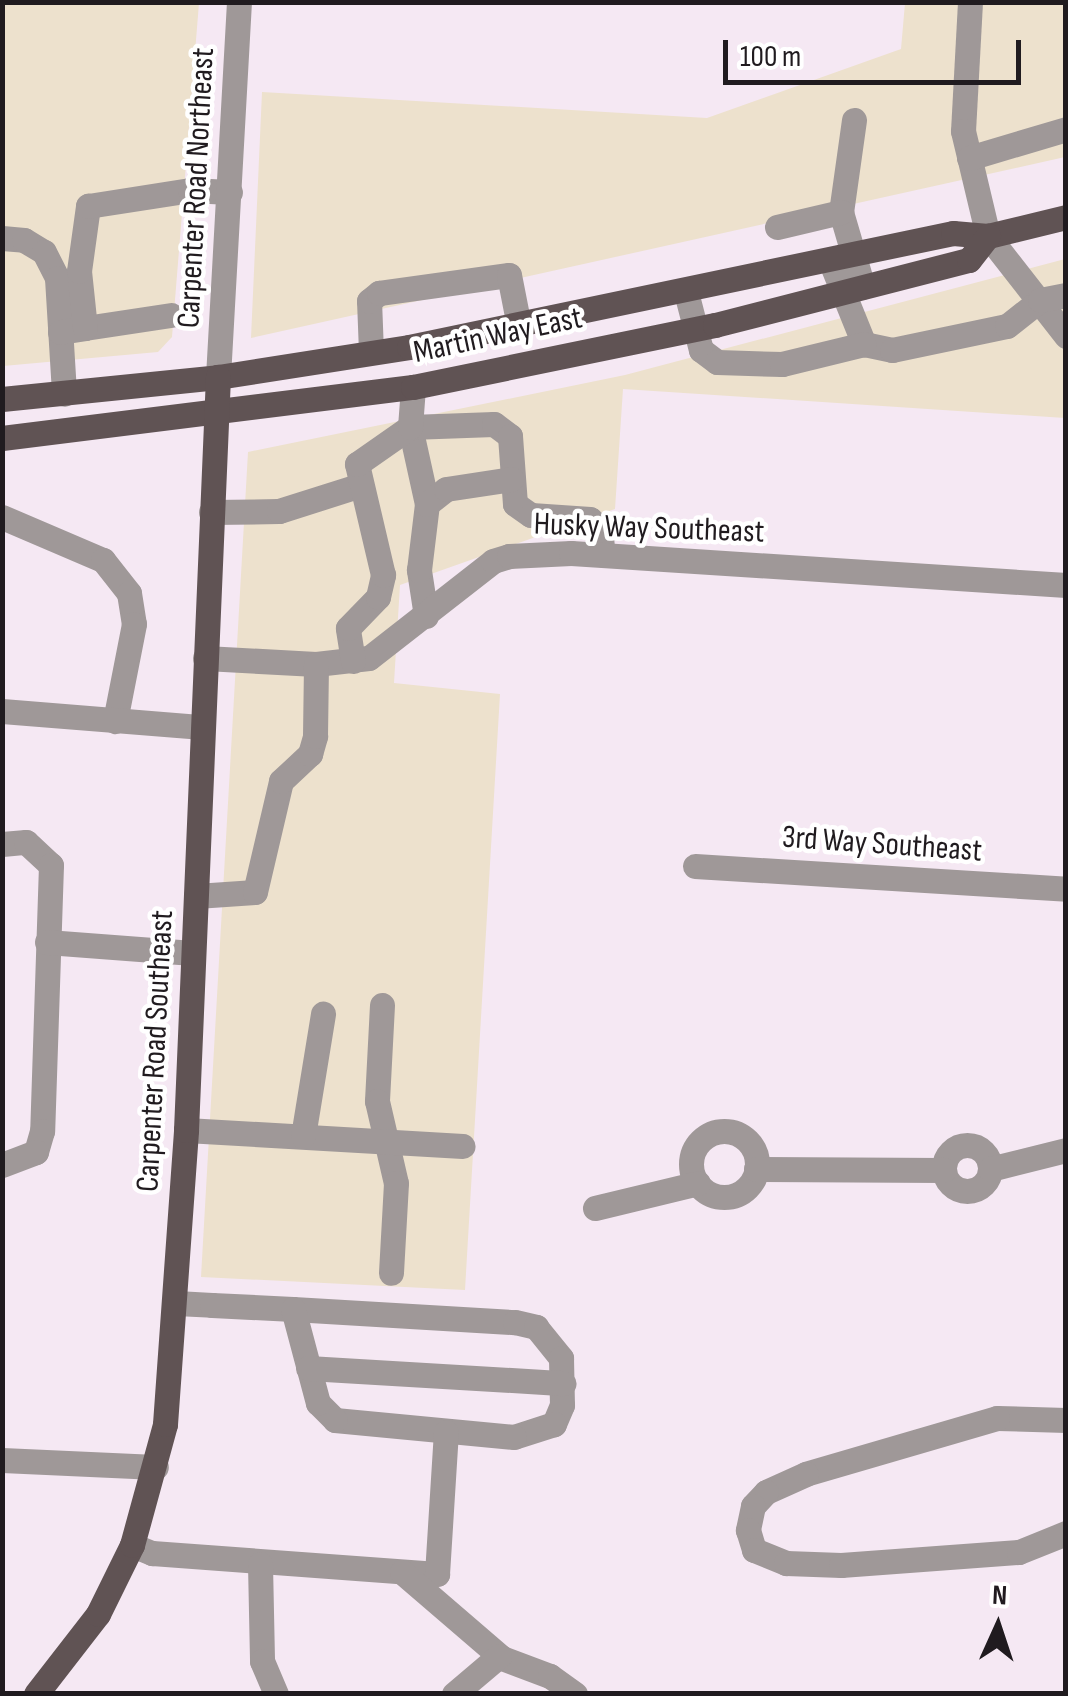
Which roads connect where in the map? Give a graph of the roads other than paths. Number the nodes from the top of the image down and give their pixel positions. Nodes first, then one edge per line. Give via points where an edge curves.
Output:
1 (239, 2) edge
2 (970, 2) edge
3 (854, 120) dead end
4 (1066, 129) edge
5 (968, 158) junction
6 (230, 192) junction
7 (841, 212) junction
8 (1066, 217) edge
9 (777, 227) dead end
10 (988, 236) junction
11 (2, 238) edge
12 (842, 258) junction
13 (852, 290) junction
14 (686, 292) junction
15 (1053, 298) edge
16 (170, 315) dead end
17 (519, 326) junction
18 (694, 329) junction
19 (72, 330) junction
20 (1066, 336) edge
21 (864, 344) junction
22 (372, 352) junction
23 (218, 377) junction
24 (413, 387) junction
25 (4, 392) edge
26 (64, 394) junction
27 (216, 415) junction
28 (410, 427) junction
29 (2, 438) edge
30 (511, 479) junction
31 (358, 486) junction
32 (427, 504) junction
33 (211, 512) junction
34 (2, 517) edge
35 (603, 555) junction
36 (1066, 585) edge
37 (426, 616) junction
38 (205, 658) junction
39 (354, 660) junction
40 (316, 664) junction
41 (2, 711) edge
42 (115, 721) junction
43 (202, 727) junction
44 (2, 844) edge
45 (695, 866) dead end
46 (1066, 889) edge
47 (196, 896) junction
48 (47, 942) junction
49 (193, 953) junction
50 (382, 1005) dead end
51 (323, 1014) dead end
52 (186, 1130) junction
53 (303, 1136) junction
54 (388, 1143) junction
55 (463, 1146) dead end
56 (1066, 1150) edge
57 (2, 1165) edge
58 (756, 1169) junction
59 (698, 1184) junction
60 (596, 1208) dead end
61 (391, 1273) dead end
62 (176, 1303) junction
63 (293, 1310) junction
64 (308, 1368) junction
65 (564, 1382) junction
66 (1066, 1420) edge
67 (446, 1432) junction
68 (2, 1460) edge
69 (156, 1467) junction
70 (1066, 1533) edge
71 (132, 1545) junction
72 (260, 1564) junction
73 (402, 1572) junction
74 (498, 1656) junction
75 (36, 1694) edge
76 (276, 1694) edge
77 (454, 1694) edge
78 (575, 1694) edge

1 - 6 street, Carpenter Road Northeast
2 - 5 street via 963,131
3 - 7 street
4 - 5 street
5 - 10 street
6 - 19 street via 190,190 88,206
6 - 23 street, Carpenter Road Northeast
7 - 9 street
7 - 12 street
8 - 10 main road, Martin Way East
10 - 12 main road, Martin Way East via 953,233
10 - 13 main road, Martin Way East via 969,260
10 - 15 street
11 - 19 street via 24,240 44,252
12 - 13 street
12 - 14 main road, Martin Way East
13 - 18 main road, Martin Way East
13 - 21 street
14 - 17 main road, Martin Way East
14 - 18 street
15 - 20 street
15 - 21 street via 1008,326 899,350
16 - 19 street
17 - 22 main road, Martin Way East
17 - 22 street via 509,274 378,293 369,302
18 - 21 street via 708,359 752,366
18 - 24 main road, Martin Way East
19 - 26 street
22 - 23 main road, Martin Way East
23 - 26 main road, Martin Way East
23 - 27 main road, Carpenter Road Southeast
24 - 27 main road, Martin Way East
24 - 28 street
25 - 26 main road, Martin Way East
27 - 29 main road, Martin Way East
27 - 33 main road, Carpenter Road Southeast
28 - 30 street via 505,428
28 - 31 street via 363,456
28 - 32 street
30 - 32 street via 446,489
30 - 35 street via 521,511 590,519 600,528
31 - 33 street via 279,511
31 - 39 street via 382,575 378,597 348,628
32 - 37 street via 419,570
33 - 38 main road, Carpenter Road Southeast
34 - 42 street via 103,560 120,578 134,624
35 - 36 street, Husky Way Southeast
35 - 37 street, Husky Way Southeast via 493,562
37 - 39 street, Husky Way Southeast via 386,651
38 - 40 street, Husky Way Southeast
38 - 43 main road, Carpenter Road Southeast
39 - 40 street, Husky Way Southeast
40 - 47 street via 316,736 310,754 281,781 254,892
41 - 42 street
42 - 43 street
43 - 47 main road, Carpenter Road Southeast
44 - 48 street via 26,842 51,866
45 - 46 street, 3rd Way Southeast
47 - 49 main road, Carpenter Road Southeast
48 - 49 street
48 - 57 street via 42,1131 36,1152
49 - 52 main road, Carpenter Road Southeast
50 - 54 street via 376,1101
51 - 53 street
52 - 53 street
52 - 62 main road, Carpenter Road Southeast
53 - 54 street
54 - 55 street
54 - 61 street via 396,1183
56 - 58 street via 990,1168 980,1187 964,1190 944,1170
58 - 59 street via 746,1188 726,1196
58 - 59 street via 746,1140 716,1132 693,1152
59 - 60 street
62 - 63 street
62 - 69 main road, Carpenter Road Southeast
63 - 64 street
63 - 65 street via 536,1327 561,1358
64 - 65 street
64 - 67 street via 318,1403 335,1420
65 - 67 street via 554,1424 532,1435
66 - 70 street via 996,1418 806,1474 766,1492 753,1506 748,1530 754,1550 776,1560 841,1565 1019,1552
67 - 73 street via 437,1574
68 - 69 street
69 - 71 main road, Carpenter Road Southeast
71 - 72 street
71 - 75 main road, Carpenter Road Southeast via 98,1614
72 - 73 street
72 - 76 street via 262,1662
73 - 74 street
74 - 77 street
74 - 78 street via 550,1676

